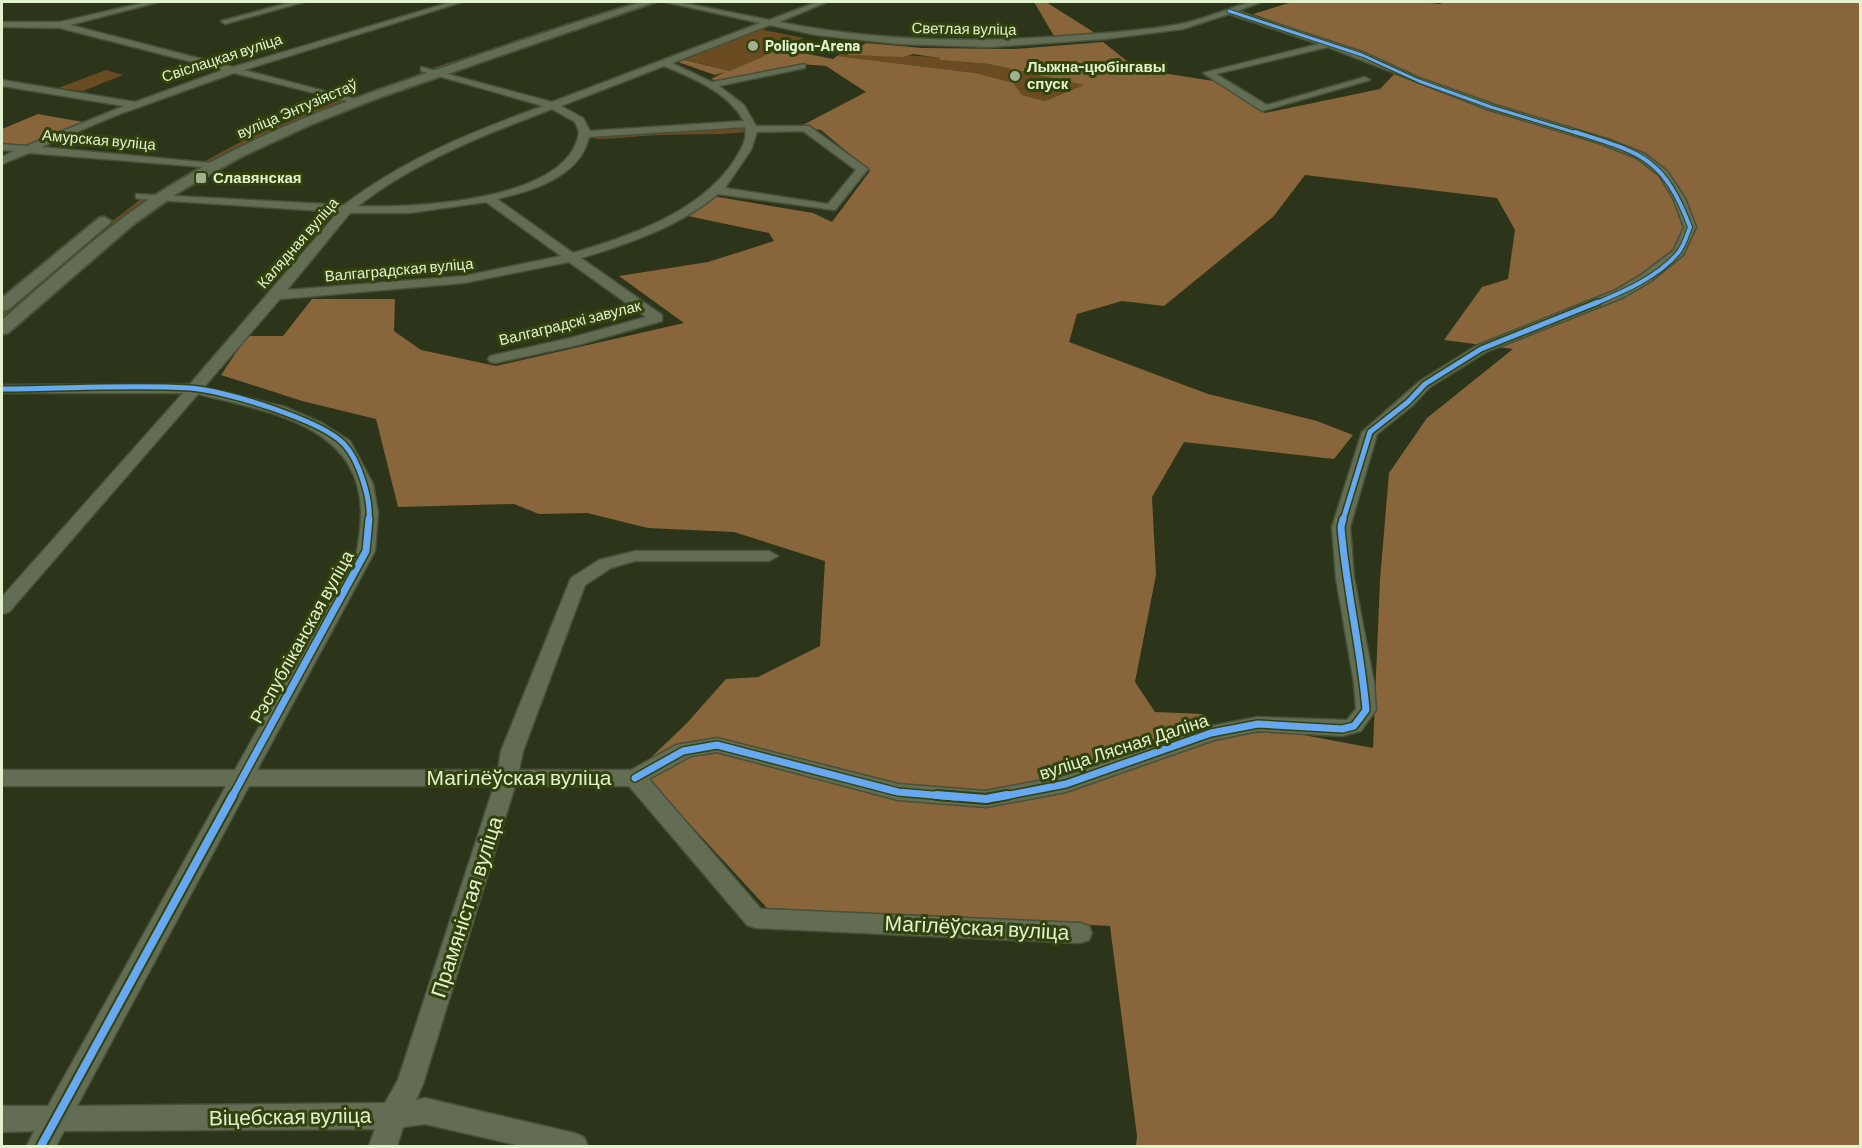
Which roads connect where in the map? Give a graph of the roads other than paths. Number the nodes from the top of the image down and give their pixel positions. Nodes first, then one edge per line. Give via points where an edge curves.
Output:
1 (155, 2) edge
2 (300, 2) edge
3 (458, 2) edge
4 (629, 2) edge
5 (650, 2) edge
6 (669, 2) edge
7 (823, 2) edge
8 (1257, 2) edge
9 (1229, 11) junction
10 (225, 21) dead end
11 (767, 23) junction
12 (2, 25) edge
13 (60, 25) junction
14 (1328, 44) junction
15 (664, 63) junction
16 (802, 66) dead end
17 (231, 69) junction
18 (430, 71) junction
19 (1365, 81) dead end
20 (2, 83) edge
21 (714, 84) junction
22 (338, 98) junction
23 (355, 102) junction
24 (132, 104) junction
25 (549, 105) junction
26 (750, 127) junction
27 (585, 134) junction
28 (2, 147) edge
29 (27, 149) junction
30 (2, 161) edge
31 (194, 164) junction
32 (212, 166) junction
33 (716, 190) junction
34 (140, 196) junction
35 (161, 197) junction
36 (490, 200) junction
37 (347, 209) junction
38 (572, 258) junction
39 (276, 295) junction
40 (2, 306) edge
41 (2, 329) edge
42 (495, 359) dead end
43 (2, 388) edge
44 (192, 388) junction
45 (769, 556) dead end
46 (2, 608) edge
47 (2, 778) edge
48 (242, 778) junction
49 (507, 778) junction
50 (634, 778) junction
51 (1080, 933) dead end
52 (393, 1116) junction
53 (2, 1119) edge
54 (56, 1119) junction
55 (41, 1146) edge
56 (383, 1146) edge
57 (574, 1146) edge

1 - 13 street
2 - 10 street
3 - 17 street, Свіслацкая вуліца
4 - 18 street, вуліца Энтузіястаў
5 - 18 street, вуліца Энтузіястаў
6 - 11 street, Светлая вуліца
7 - 11 street, Калядная вуліца
8 - 9 street, Светлая вуліца
9 - 11 street, Светлая вуліца via 1183,26 1022,43 898,41
9 - 14 street
11 - 15 street, Калядная вуліца
12 - 13 street
13 - 17 street
14 - 19 street via 1208,73 1266,109
14 - 50 street, вуліца Лясная Даліна via 1491,107 1622,148 1654,164 1679,198 1690,227 1679,252 1619,294 1481,349 1425,384 1370,432 1341,527 1366,710 1354,726 1342,729 1258,724 1211,733 1066,784 986,799 898,792 704,744 680,751
15 - 21 street
15 - 25 street, Калядная вуліца
16 - 21 street
17 - 22 street
17 - 24 street, Свіслацкая вуліца
18 - 22 street, вуліца Энтузіястаў
18 - 23 street, вуліца Энтузіястаў
18 - 25 street
20 - 24 street
21 - 26 street via 727,93
22 - 23 street
22 - 31 street, вуліца Энтузіястаў via 249,135
23 - 32 street, вуліца Энтузіястаў via 285,130
24 - 29 street, Свіслацкая вуліца
25 - 27 street via 581,122
25 - 37 street, Калядная вуліца via 416,163
26 - 27 street
26 - 33 street, Валгаградская вуліца via 750,144
26 - 33 street via 805,128 862,169 835,206 825,209
27 - 36 street via 575,158 558,172
28 - 29 street, Амурская вуліца
29 - 30 street, Свіслацкая вуліца
29 - 31 street, Амурская вуліца
31 - 32 street, Амурская вуліца
31 - 34 street, вуліца Энтузіястаў
32 - 35 street, вуліца Энтузіястаў
33 - 38 street, Валгаградская вуліца via 677,216
34 - 35 street
34 - 40 street, вуліца Энтузіястаў
35 - 37 street
35 - 41 street, вуліца Энтузіястаў
36 - 37 street via 409,209
36 - 38 street
37 - 39 street, Калядная вуліца
38 - 39 street, Валгаградская вуліца via 507,274 419,286
38 - 42 street, Валгаградскі завулак via 657,318
39 - 44 street, Калядная вуліца
43 - 44 street, Рэспубліканская вуліца
44 - 46 street, Калядная вуліца
44 - 48 street, Рэспубліканская вуліца via 280,410 317,426 344,444 365,484 370,513 366,551
45 - 49 street, Прамяністая вуліца via 635,556 605,564 576,582 512,751
47 - 48 street, Магілёўская вуліца
48 - 49 street, Магілёўская вуліца
48 - 54 street, Рэспубліканская вуліца
49 - 50 street, Магілёўская вуліца
49 - 52 street, Прамяністая вуліца via 410,1084
50 - 51 street, Магілёўская вуліца via 755,918
52 - 54 street, Віцебская вуліца
52 - 56 street, Прамяністая вуліца
52 - 57 street, Віцебская вуліца via 425,1111
53 - 54 street, Віцебская вуліца
54 - 55 street, Рэспубліканская вуліца

